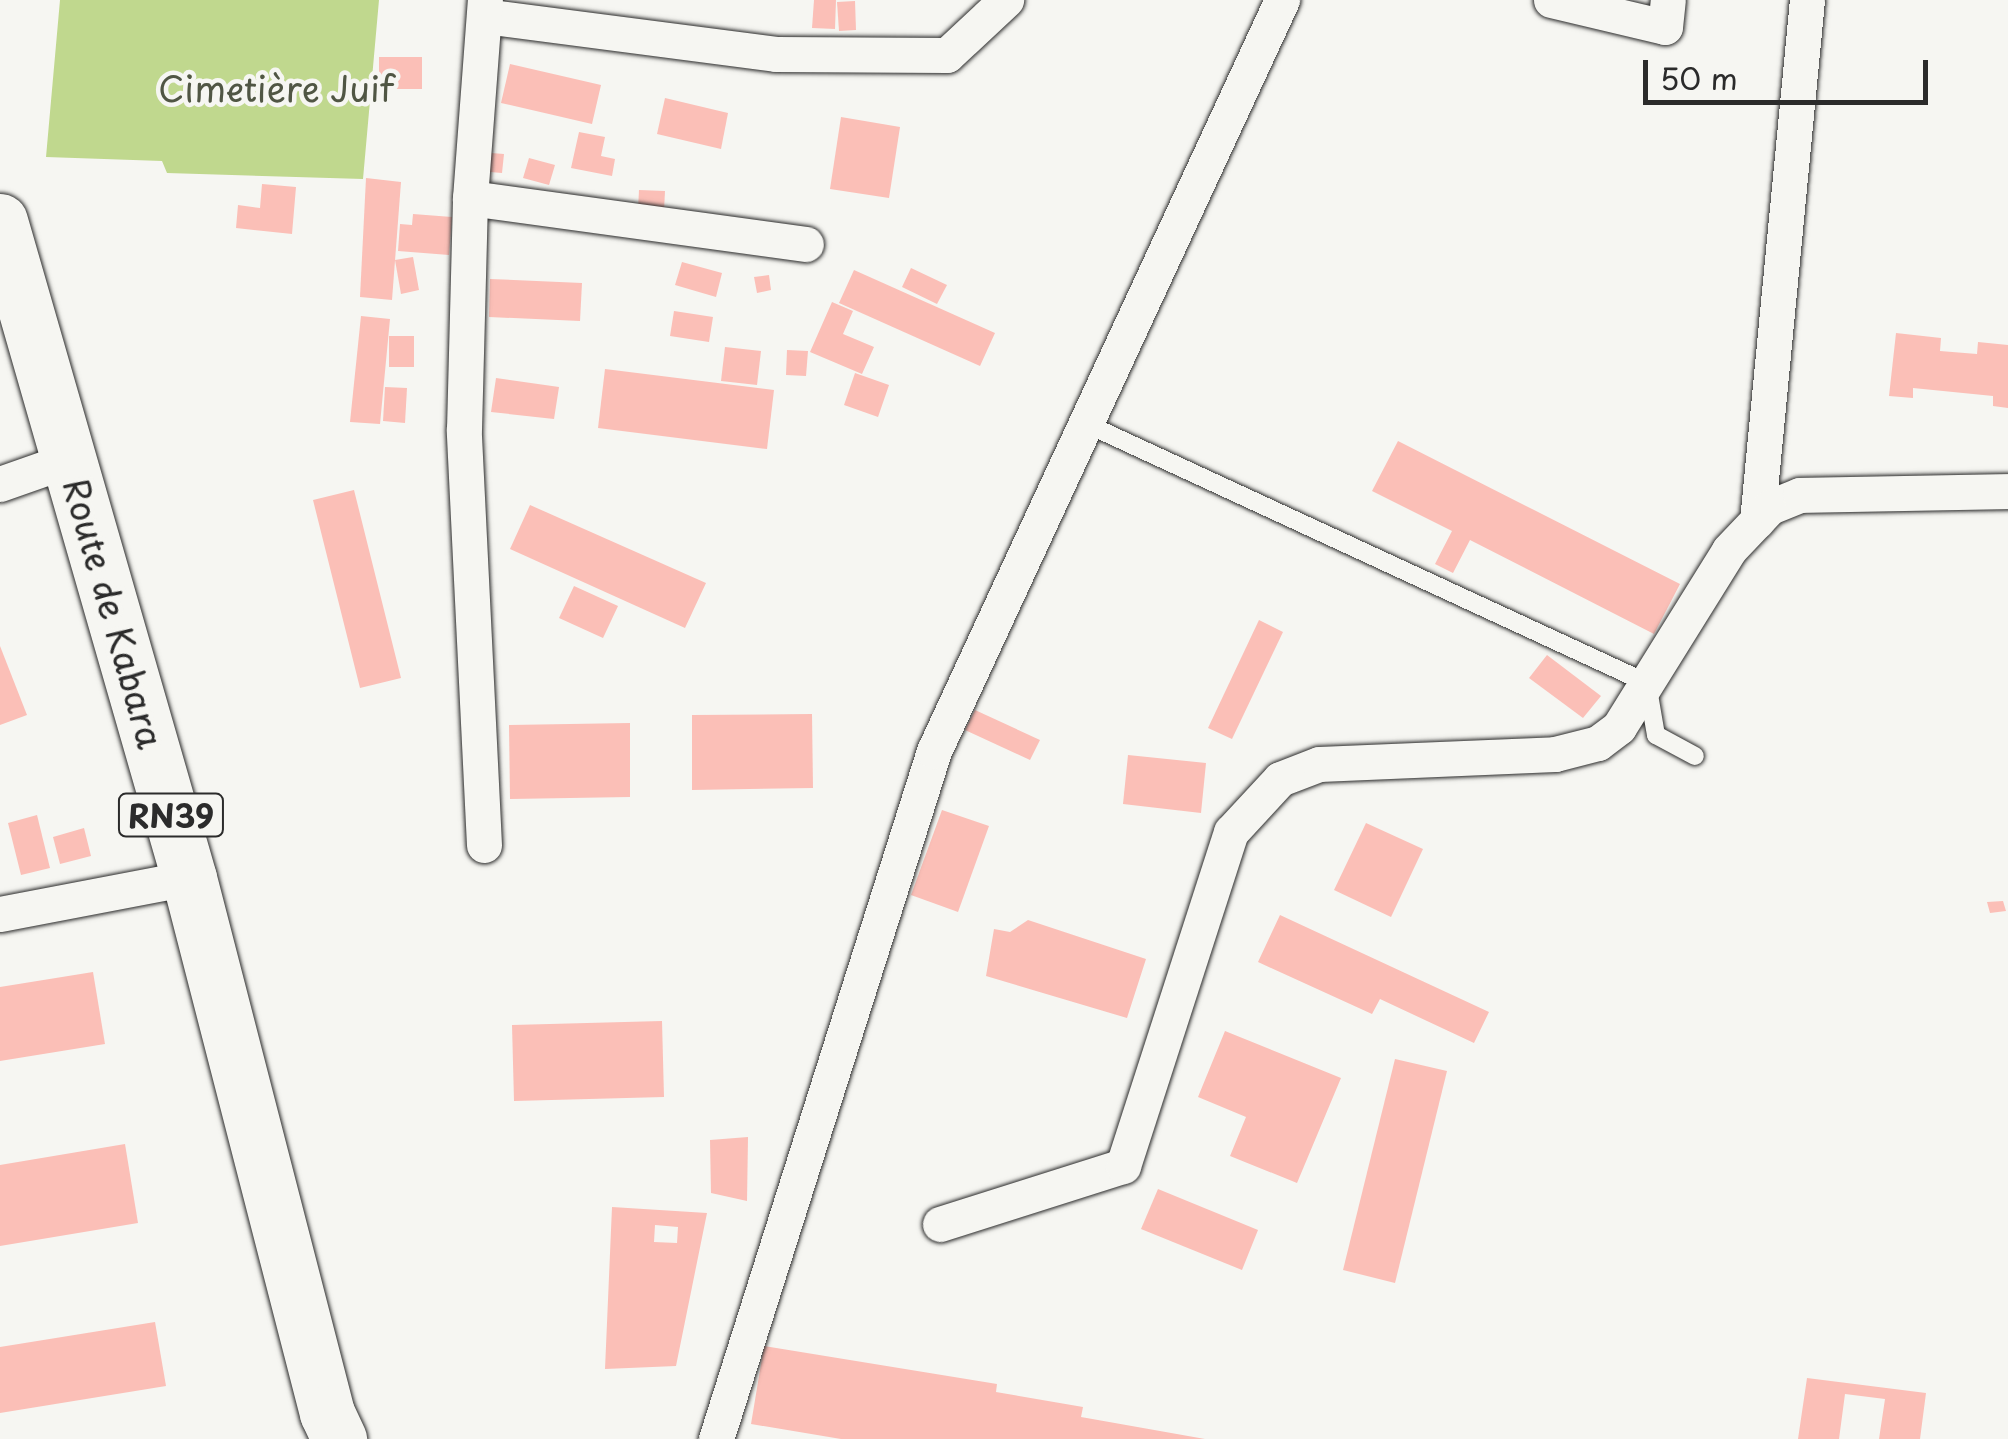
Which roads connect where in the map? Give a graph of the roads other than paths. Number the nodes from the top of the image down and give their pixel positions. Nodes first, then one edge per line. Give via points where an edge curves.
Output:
1 (1006, 0) edge
2 (1282, 0) edge
3 (1550, 0) edge
4 (1668, 0) edge
5 (1807, 0) edge
6 (485, 8) edge
7 (470, 198) junction
8 (0, 221) edge
9 (806, 244) dead end
10 (1086, 424) junction
11 (71, 458) junction
12 (0, 484) edge
13 (2008, 492) edge
14 (1758, 521) junction
15 (1647, 684) junction
16 (1695, 756) dead end
17 (484, 845) dead end
18 (189, 878) junction
19 (0, 914) edge
20 (940, 1224) dead end
21 (331, 1430) edge
22 (716, 1439) edge

1 - 6 street via 947,55 776,54
2 - 10 street
3 - 4 street via 1665,27
5 - 14 street
6 - 7 street
7 - 9 street
7 - 17 street via 464,429
8 - 11 main road, Route de Kabara / RN39
10 - 15 lane
10 - 22 street via 934,751
11 - 12 street
11 - 18 main road, Route de Kabara / RN39
13 - 14 street via 1800,495 1770,507
14 - 15 street via 1729,550
15 - 16 lane via 1656,735
15 - 20 street via 1619,728 1598,743 1555,754 1319,764 1280,779 1231,832 1123,1166
18 - 19 street
18 - 21 main road, Route de Kabara / RN39

